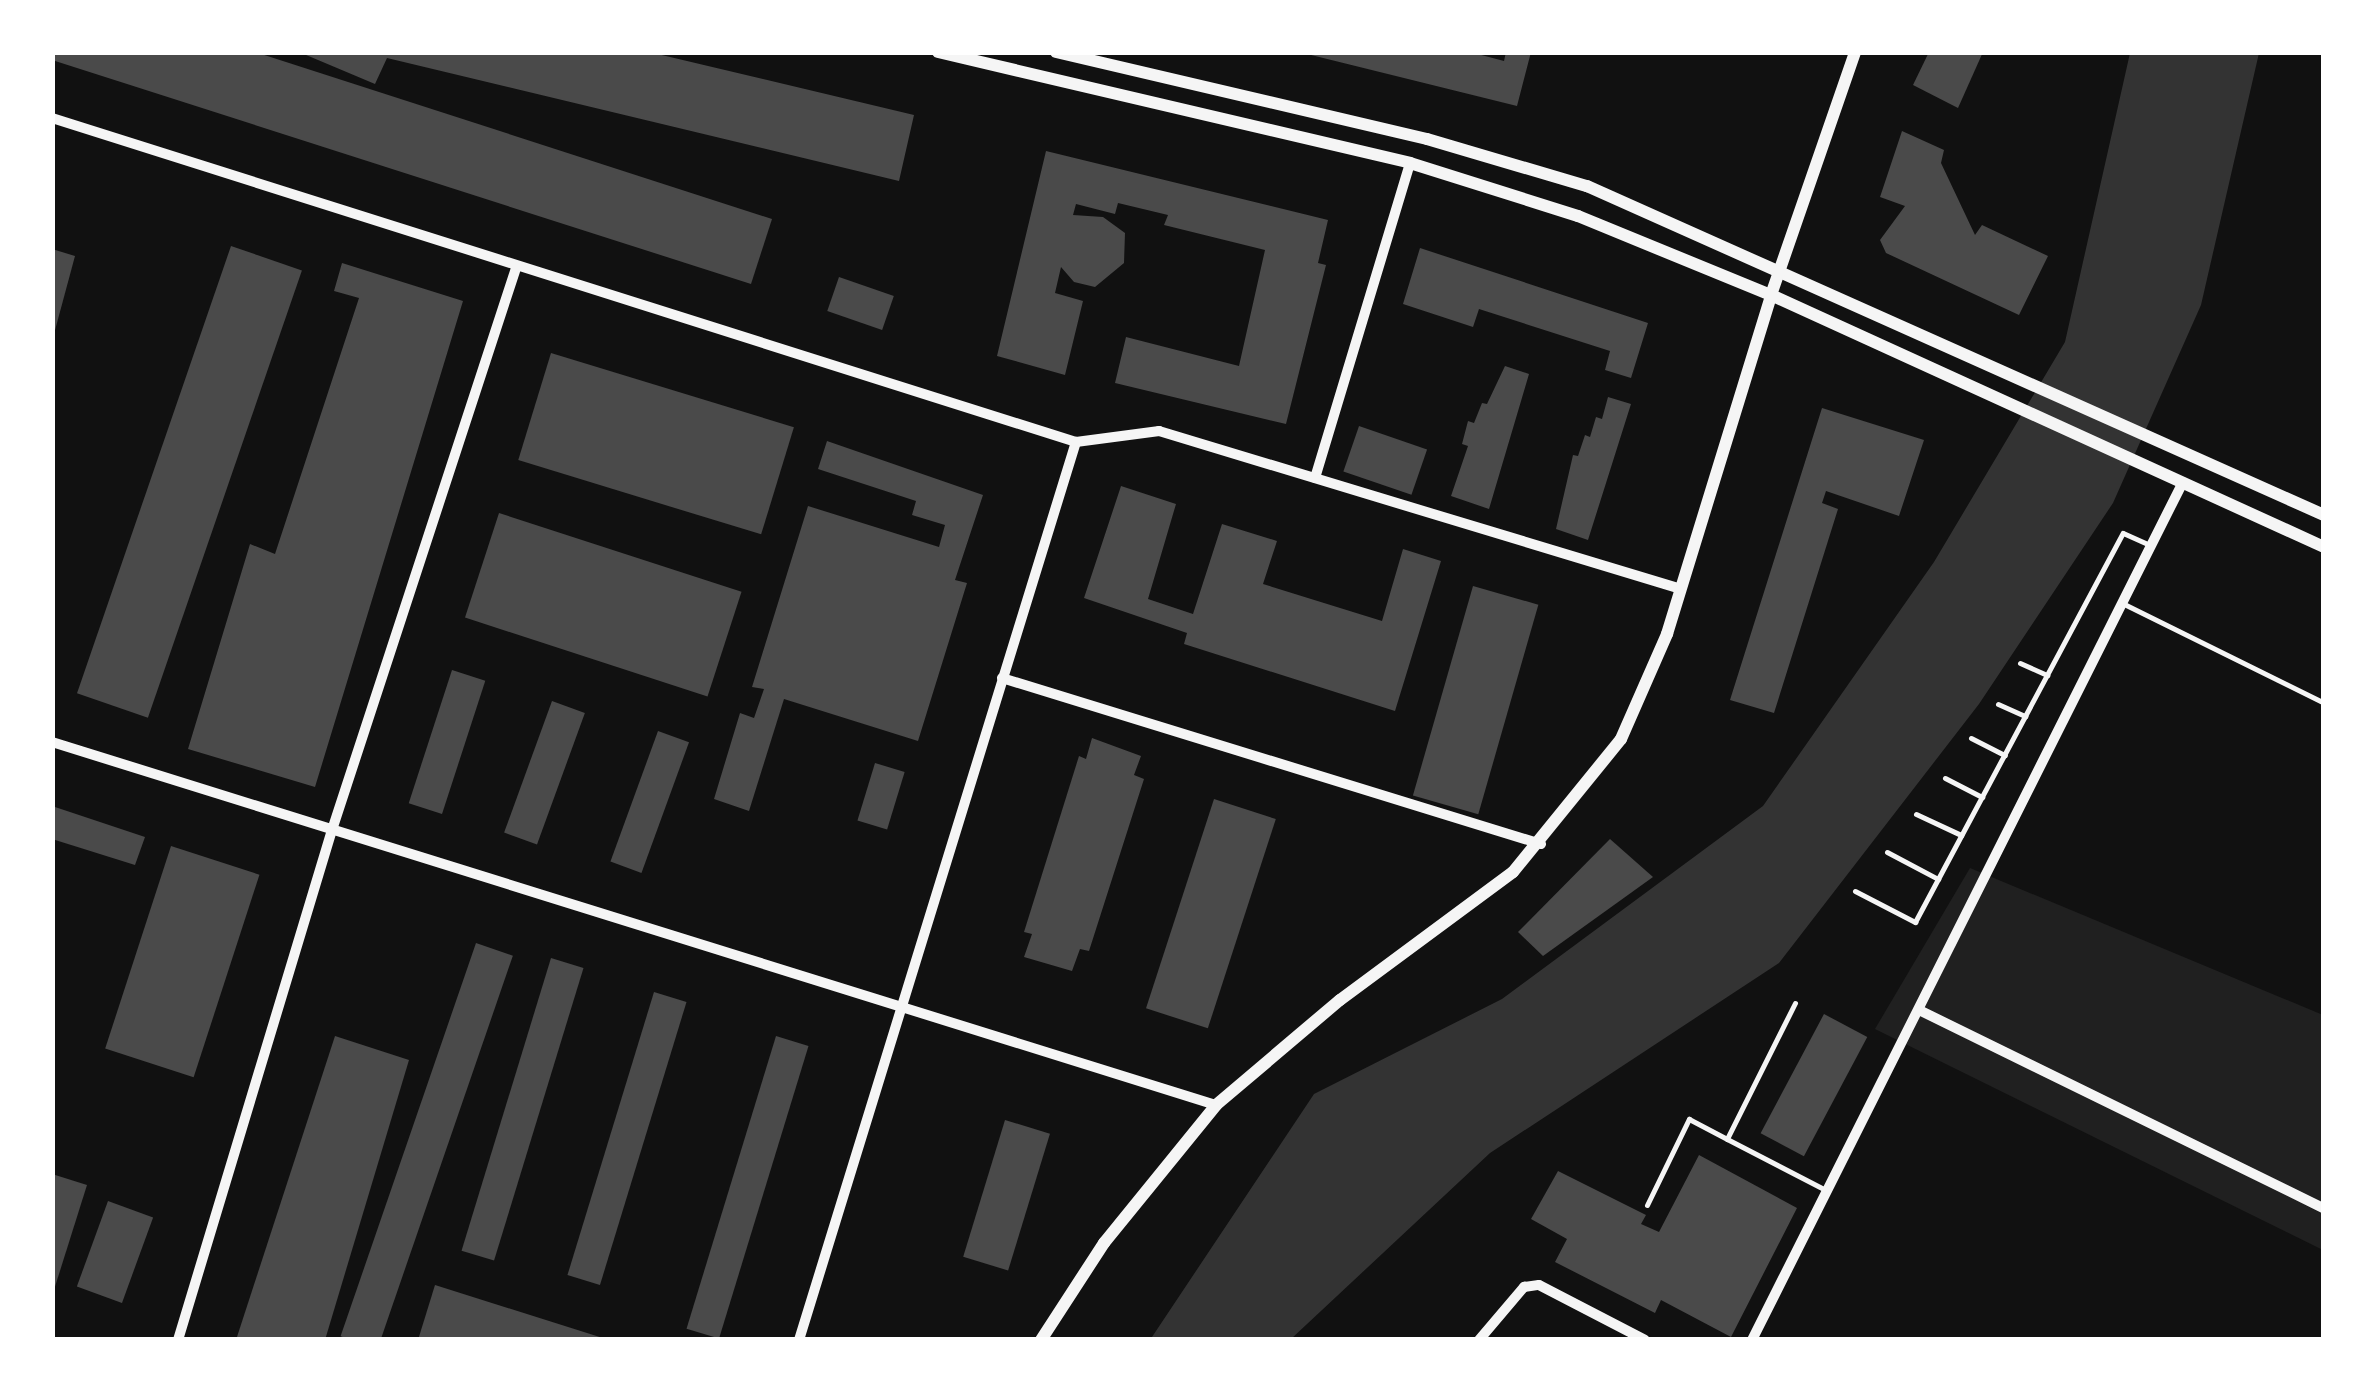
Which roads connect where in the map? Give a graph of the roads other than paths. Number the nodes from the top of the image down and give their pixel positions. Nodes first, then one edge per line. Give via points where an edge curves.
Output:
1 (938, 52) edge
2 (1056, 52) edge
3 (1854, 52) edge
4 (52, 118) edge
5 (1410, 164) junction
6 (516, 268) junction
7 (1780, 268) junction
8 (1770, 294) junction
9 (1076, 442) junction
10 (1315, 478) junction
11 (2183, 482) junction
12 (2324, 515) edge
13 (2150, 546) junction
14 (2324, 547) edge
15 (1681, 589) junction
16 (2122, 602) junction
17 (2020, 662) dead end
18 (2047, 675) junction
19 (1002, 678) junction
20 (2324, 703) edge
21 (1998, 704) dead end
22 (2025, 716) junction
23 (1971, 738) dead end
24 (52, 742) edge
25 (2004, 755) junction
26 (1945, 778) dead end
27 (1982, 797) junction
28 (1916, 814) dead end
29 (332, 830) junction
30 (1962, 835) junction
31 (1541, 844) junction
32 (1887, 852) dead end
33 (1938, 879) junction
34 (1855, 890) dead end
35 (1795, 1003) dead end
36 (901, 1010) junction
37 (1919, 1010) junction
38 (1216, 1105) junction
39 (1727, 1139) junction
40 (1826, 1190) junction
41 (1647, 1205) dead end
42 (2324, 1208) edge
43 (178, 1340) edge
44 (798, 1340) edge
45 (1041, 1340) edge
46 (1479, 1340) edge
47 (1645, 1340) edge
48 (1752, 1340) edge

1 - 5 street
2 - 7 street via 1428,139 1588,186
3 - 7 street
4 - 6 street
5 - 8 street via 1578,216
5 - 10 street
6 - 9 street
6 - 29 street
7 - 8 street
7 - 12 street
8 - 11 street
8 - 15 street
9 - 10 street via 1159,431
9 - 19 street
10 - 15 street
11 - 13 street
11 - 14 street
13 - 16 street
13 - 18 lane via 2123,533
15 - 31 street via 1620,740
16 - 20 lane
16 - 37 street
17 - 18 lane
18 - 22 lane
19 - 31 street
19 - 36 street
21 - 22 lane
22 - 25 lane
23 - 25 lane
24 - 29 street
25 - 27 lane
26 - 27 lane
27 - 30 lane
28 - 30 lane
29 - 36 street
29 - 43 street
30 - 33 lane
31 - 38 street via 1458,919 1340,1000
32 - 33 lane
33 - 34 lane via 1915,922
35 - 39 lane
36 - 38 street
36 - 44 street
37 - 40 street
37 - 42 street
38 - 45 street via 1104,1243
39 - 40 lane
39 - 41 lane via 1689,1119
40 - 48 street
46 - 47 street via 1524,1287 1539,1285

